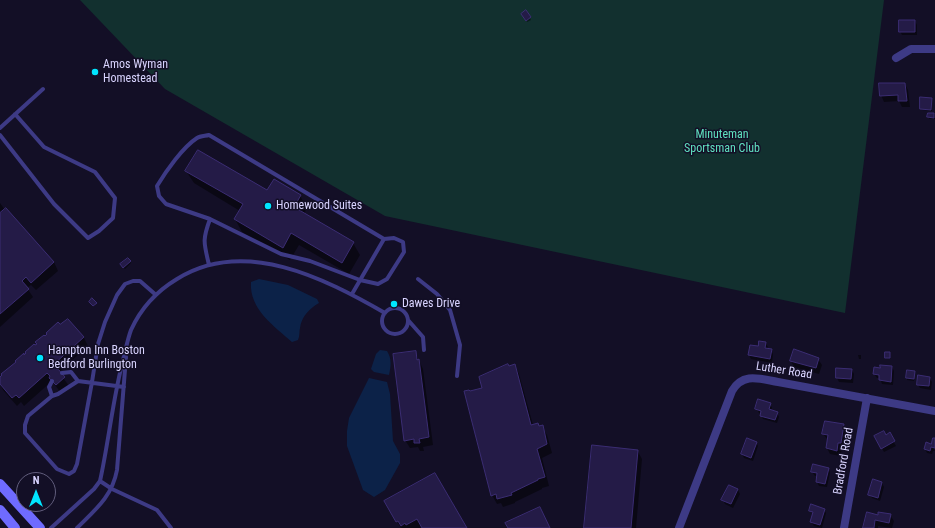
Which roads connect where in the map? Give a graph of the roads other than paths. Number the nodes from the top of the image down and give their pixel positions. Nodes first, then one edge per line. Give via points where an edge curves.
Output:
1 (935, 49) edge
2 (896, 58) dead end
3 (43, 89) dead end
4 (15, 114) junction
5 (0, 128) edge
6 (0, 135) edge
7 (210, 219) junction
8 (384, 239) junction
9 (209, 265) junction
10 (418, 279) dead end
11 (360, 280) junction
12 (352, 294) junction
13 (156, 295) junction
14 (385, 313) junction
15 (408, 320) junction
16 (126, 349) junction
17 (424, 350) dead end
18 (62, 373) dead end
19 (457, 376) dead end
20 (52, 381) dead end
21 (78, 381) junction
22 (92, 382) junction
23 (117, 386) junction
24 (124, 387) junction
25 (52, 396) junction
26 (867, 398) junction
27 (935, 410) edge
28 (100, 481) junction
29 (0, 484) edge
30 (112, 489) junction
31 (0, 510) edge
32 (16, 528) edge
33 (40, 528) edge
34 (51, 528) edge
35 (76, 528) edge
36 (171, 528) edge
37 (679, 528) edge
38 (844, 528) edge

1 - 2 street via 911,49
3 - 4 lane
4 - 5 lane
4 - 6 lane via 44,147 95,172 115,198 113,218 88,238 54,204
7 - 8 lane via 166,204 159,196 157,186 188,146 198,137 209,135
7 - 9 lane via 204,242
7 - 11 lane via 281,254 310,261
8 - 11 lane
8 - 11 lane via 394,238 403,242 404,252 387,279 378,284
9 - 12 lane via 231,261 259,262 310,276
9 - 13 lane via 181,277
10 - 19 lane via 437,294 450,310 460,345
11 - 12 lane
12 - 14 lane
13 - 16 lane via 138,318
13 - 22 lane via 140,281 125,284 105,322 98,344
14 - 15 lane via 389,309 401,309
14 - 15 lane via 383,325 392,333 404,331
15 - 17 lane via 422,337
16 - 23 lane
16 - 24 lane
18 - 21 lane via 71,372
20 - 25 lane via 49,387
21 - 22 lane
21 - 25 lane
22 - 23 lane
22 - 25 lane via 77,464 74,471 69,474 57,469 25,433 28,416
23 - 24 lane
23 - 28 lane
24 - 30 lane via 117,470
26 - 27 street, Luther Road
26 - 37 street, Luther Road via 753,378 736,384
26 - 38 street, Bradford Road
28 - 30 lane
28 - 34 lane
29 - 33 main road
30 - 35 lane via 105,500
30 - 36 lane via 157,510
31 - 32 main road

